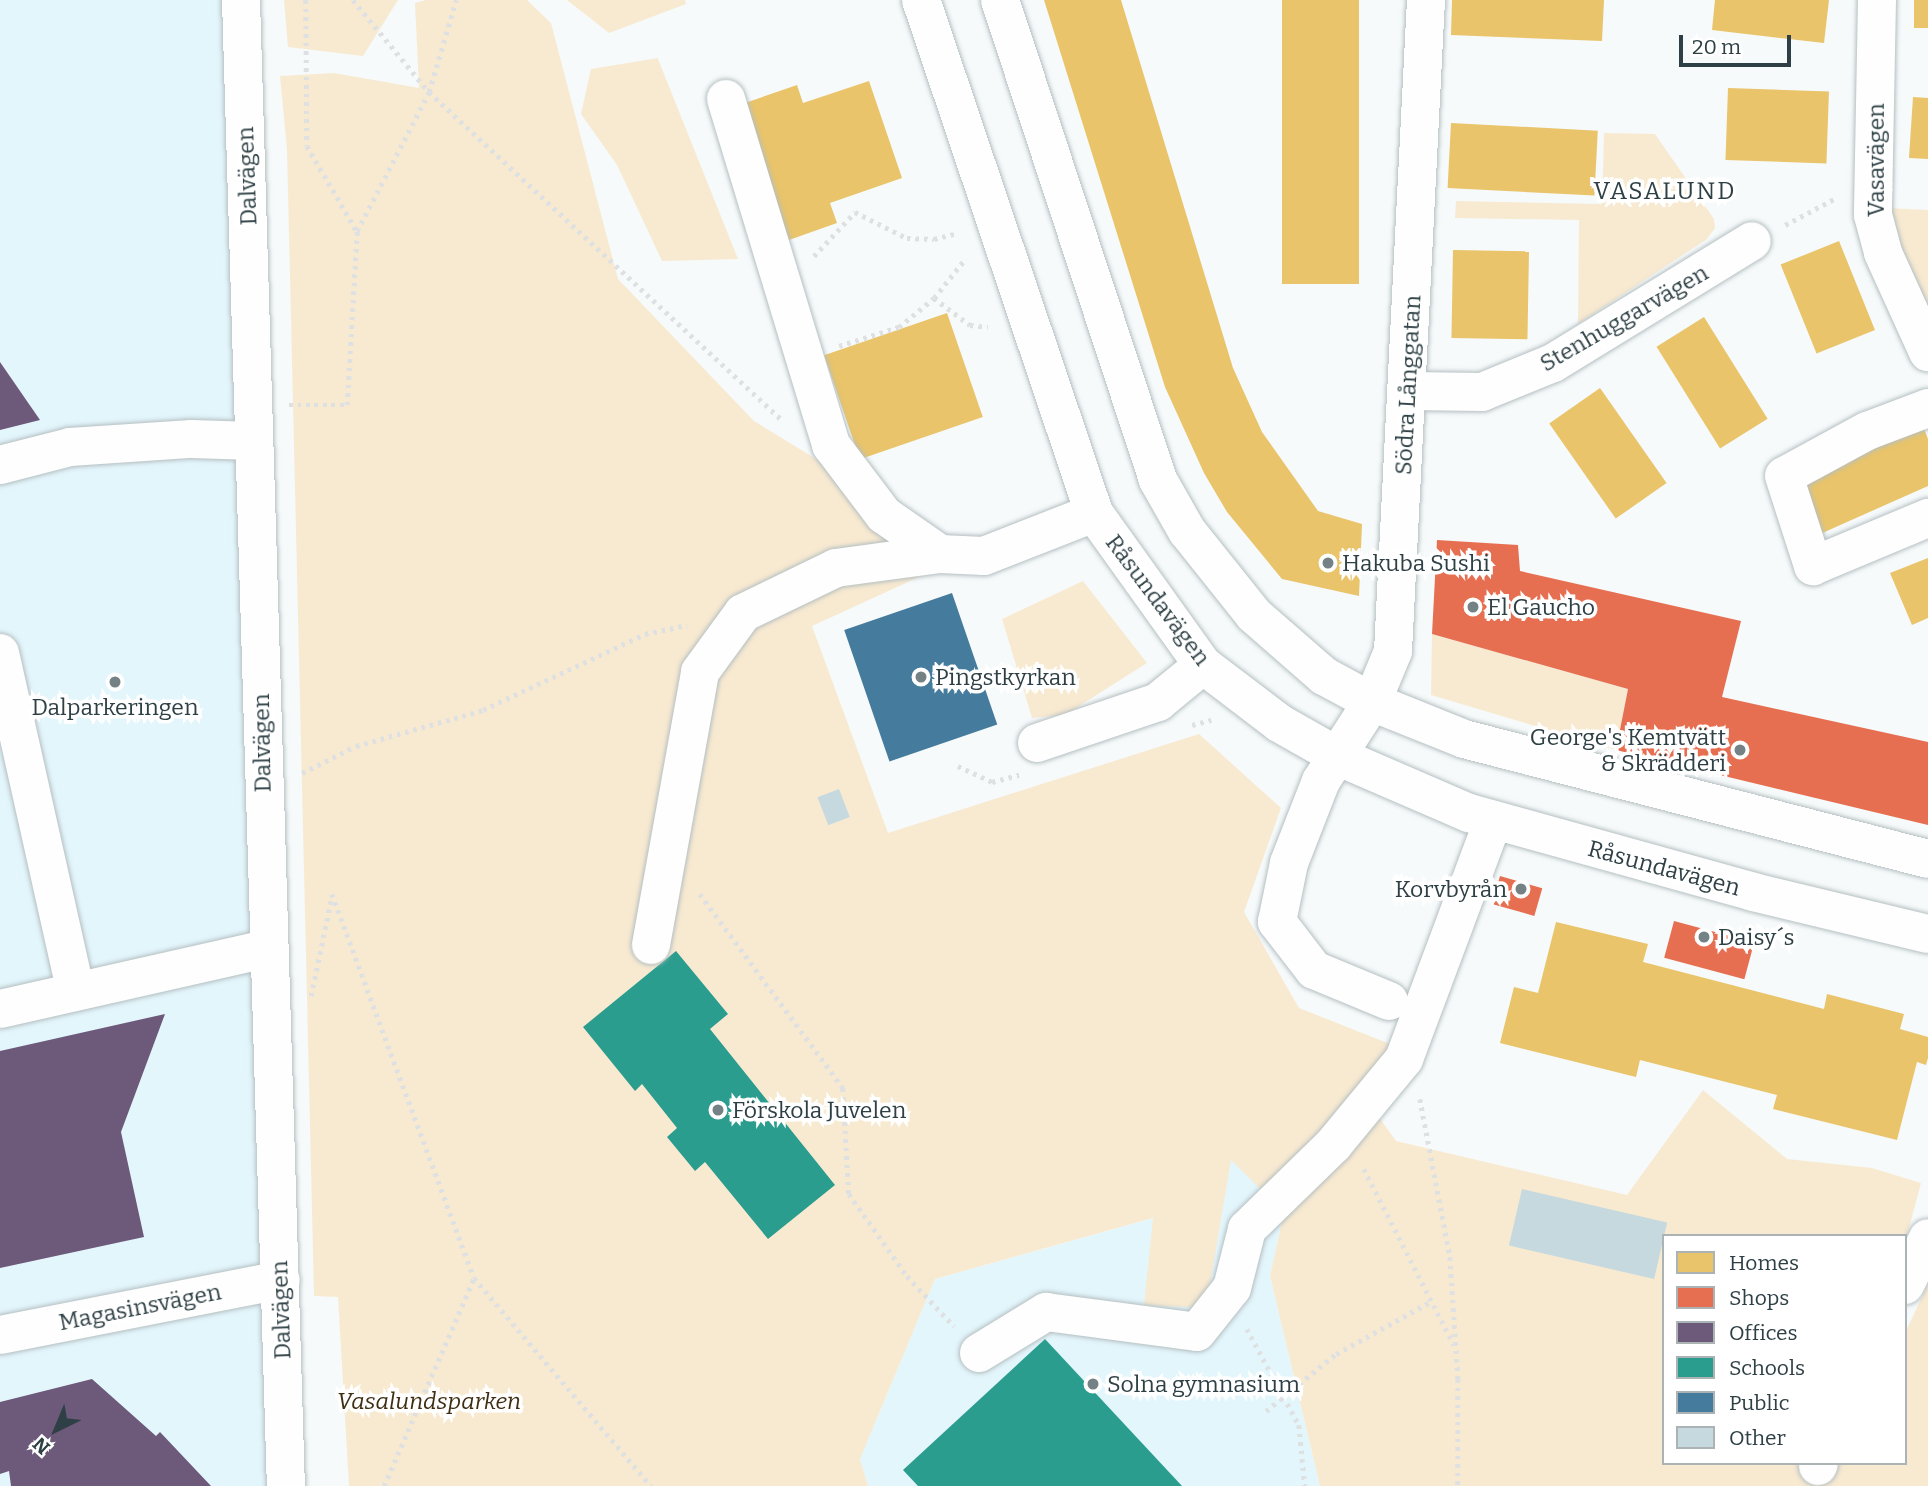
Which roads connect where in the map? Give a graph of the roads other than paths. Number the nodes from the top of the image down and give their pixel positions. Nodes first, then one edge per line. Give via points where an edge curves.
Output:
1 (242, 0) edge
2 (921, 0) edge
3 (1000, 0) edge
4 (1426, 0) edge
5 (1877, 0) edge
6 (726, 99) dead end
7 (1752, 241) dead end
8 (1928, 352) edge
9 (1409, 391) junction
10 (1928, 408) edge
11 (254, 423) junction
12 (0, 465) edge
13 (1094, 513) junction
14 (1928, 518) edge
15 (940, 554) junction
16 (0, 653) edge
17 (1203, 665) junction
18 (1372, 702) junction
19 (1037, 743) dead end
20 (1337, 756) junction
21 (1493, 821) junction
22 (1928, 859) edge
23 (1928, 934) edge
24 (652, 946) dead end
25 (267, 949) junction
26 (76, 992) junction
27 (1389, 1001) dead end
28 (0, 1009) edge
29 (1928, 1238) edge
30 (281, 1280) junction
31 (1907, 1281) edge
32 (0, 1335) edge
33 (979, 1353) road end
34 (286, 1486) edge

1 - 11 street, Dalvägen
2 - 13 street, Råsundavägen
3 - 18 street via 1158,480 1187,531 1254,615 1324,676
4 - 9 street, Södra Långgatan
5 - 8 street, Vasavägen via 1873,215 1882,253
6 - 15 street via 831,445 884,514
7 - 9 street, Stenhuggarvägen via 1553,363 1482,392
9 - 18 street, Södra Långgatan via 1393,651
10 - 14 street via 1867,431 1784,476 1813,566
11 - 12 street via 192,439 71,447
11 - 25 street, Dalvägen
13 - 15 street via 984,556
13 - 17 street, Råsundavägen
15 - 24 street via 836,568 743,613 700,672
16 - 26 street
17 - 19 street via 1158,702
17 - 20 street, Råsundavägen via 1279,723
18 - 20 street, Södra Långgatan
18 - 22 street via 1464,739
20 - 21 street, Råsundavägen
20 - 27 street, Södra Långgatan via 1321,781 1289,863 1277,922 1314,970
21 - 23 street, Råsundavägen
21 - 33 street via 1404,1059 1345,1132 1247,1229 1232,1288 1197,1332 1046,1312
25 - 26 street
25 - 30 street, Dalvägen
26 - 28 street
29 - 31 street
30 - 32 street, Magasinsvägen
30 - 34 street, Dalvägen

